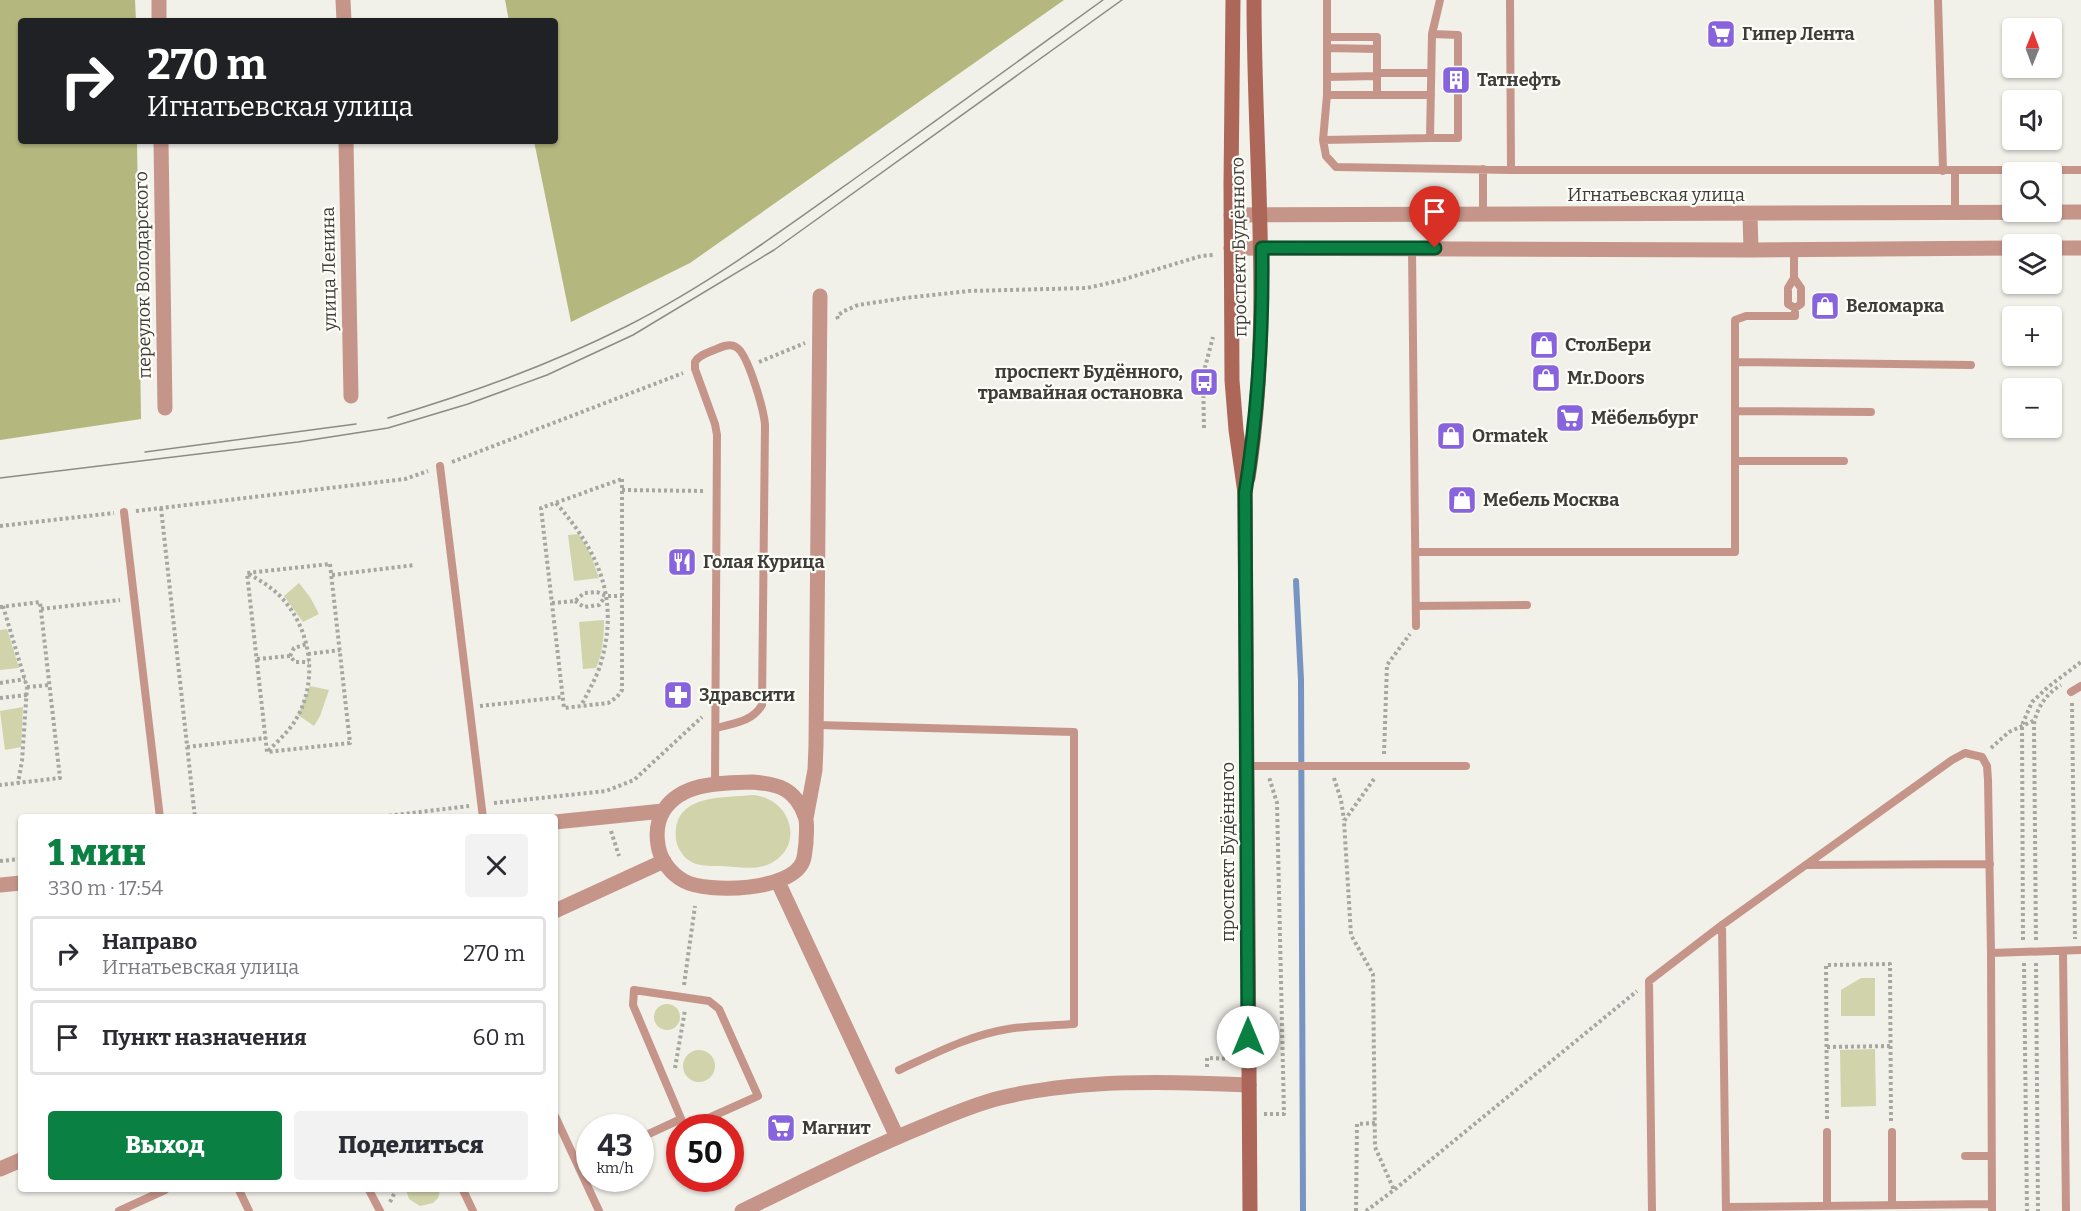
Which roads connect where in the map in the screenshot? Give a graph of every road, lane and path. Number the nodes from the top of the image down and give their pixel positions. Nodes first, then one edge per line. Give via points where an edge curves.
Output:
1 (159, 0) edge
2 (343, 0) edge
3 (1233, 0) edge
4 (1254, 0) edge
5 (1327, 0) edge
6 (1440, 0) edge
7 (1510, 0) edge
8 (1938, 0) edge
9 (159, 18) edge
10 (344, 18) edge
11 (1432, 34) junction
12 (1327, 37) junction
13 (1327, 48) junction
14 (1377, 49) junction
15 (1431, 73) junction
16 (1377, 75) junction
17 (1327, 77) junction
18 (1431, 94) junction
19 (1327, 95) junction
20 (1377, 95) junction
21 (1430, 138) junction
22 (1323, 140) junction
23 (161, 144) edge
24 (346, 144) edge
25 (1483, 169) junction
26 (1511, 170) junction
27 (2081, 170) edge
28 (1943, 171) junction
29 (1955, 171) junction
30 (2081, 212) edge
31 (1955, 213) junction
32 (1231, 214) junction
33 (1260, 214) junction
34 (1483, 214) junction
35 (1750, 214) junction
36 (1232, 248) junction
37 (1262, 248) junction
38 (1412, 248) junction
39 (2002, 248) edge
40 (2062, 248) edge
41 (2081, 248) edge
42 (1751, 250) junction
43 (1794, 250) junction
44 (1214, 255) dead end
45 (1794, 278) junction
46 (820, 296) dead end
47 (1795, 308) junction
48 (820, 336) junction
49 (1735, 362) junction
50 (1971, 365) dead end
51 (748, 367) junction
52 (695, 369) junction
53 (351, 396) dead end
54 (165, 408) dead end
55 (1735, 411) junction
56 (1871, 412) dead end
57 (1735, 461) junction
58 (1844, 461) dead end
59 (440, 466) junction
60 (708, 481) dead end
61 (622, 490) junction
62 (1245, 493) junction
63 (556, 502) junction
64 (124, 512) dead end
65 (110, 514) dead end
66 (0, 526) edge
67 (1416, 552) junction
68 (415, 565) dead end
69 (248, 573) junction
70 (332, 575) junction
71 (606, 596) junction
72 (622, 596) junction
73 (120, 600) dead end
74 (575, 601) junction
75 (552, 603) junction
76 (1527, 605) dead end
77 (1416, 606) junction
78 (2, 607) edge
79 (41, 609) junction
80 (1416, 626) joint
81 (307, 644) junction
82 (340, 650) junction
83 (308, 654) junction
84 (290, 656) junction
85 (257, 659) junction
86 (309, 662) junction
87 (2081, 662) edge
88 (2071, 669) junction
89 (2071, 678) junction
90 (26, 679) junction
91 (0, 683) edge
92 (49, 684) junction
93 (2081, 686) edge
94 (27, 687) junction
95 (2071, 692) junction
96 (27, 695) junction
97 (563, 697) junction
98 (0, 698) edge
99 (478, 706) dead end
100 (581, 706) junction
101 (703, 706) dead end
102 (2035, 720) junction
103 (817, 725) junction
104 (2022, 725) junction
105 (716, 728) junction
106 (266, 738) junction
107 (187, 747) junction
108 (267, 752) junction
109 (1982, 757) junction
110 (1247, 766) junction
111 (1266, 766) junction
112 (1330, 766) junction
113 (1383, 766) junction
114 (1466, 766) dead end
115 (18, 783) junction
116 (715, 784) junction
117 (0, 785) edge
118 (481, 805) junction
119 (663, 811) junction
120 (159, 814) edge
121 (195, 814) edge
122 (405, 814) edge
123 (482, 814) edge
124 (806, 818) junction
125 (1344, 821) junction
126 (558, 822) edge
127 (18, 859) edge
128 (0, 861) edge
129 (664, 861) junction
130 (1990, 864) junction
131 (1806, 865) junction
132 (778, 882) junction
133 (18, 883) edge
134 (0, 885) edge
135 (695, 906) dead end
136 (558, 910) edge
137 (1722, 925) junction
138 (2063, 951) junction
139 (2078, 951) edge
140 (1991, 952) junction
141 (2023, 952) junction
142 (2036, 952) junction
143 (1649, 981) junction
144 (684, 997) junction
145 (1891, 1046) junction
146 (1827, 1047) junction
147 (1207, 1059) dead end
148 (1248, 1059) junction
149 (899, 1070) dead end
150 (1249, 1085) junction
151 (670, 1093) junction
152 (679, 1114) edge
153 (718, 1114) edge
154 (1260, 1114) dead end
155 (558, 1122) edge
156 (1375, 1123) junction
157 (1827, 1132) joint
158 (1892, 1132) joint
159 (897, 1137) junction
160 (1965, 1156) dead end
161 (1991, 1156) junction
162 (18, 1161) edge
163 (576, 1161) edge
164 (0, 1169) edge
165 (1394, 1190) junction
166 (161, 1192) edge
167 (240, 1192) edge
168 (370, 1192) edge
169 (464, 1192) edge
170 (590, 1192) edge
171 (1892, 1205) junction
172 (1827, 1206) junction
173 (1992, 1207) edge
174 (1726, 1209) edge
175 (122, 1210) edge
176 (249, 1211) edge
177 (380, 1211) edge
178 (473, 1211) edge
179 (599, 1211) edge
180 (742, 1211) edge
181 (1250, 1211) edge
182 (1356, 1211) edge
183 (1366, 1211) edge
184 (1652, 1211) edge
185 (2027, 1211) edge
186 (2037, 1211) edge
187 (2066, 1211) edge

1 - 9 street
2 - 10 street
3 - 32 main road, проспект Будённого
4 - 33 main road, проспект Будённого
5 - 12 lane
6 - 11 lane
7 - 26 lane
8 - 28 lane
11 - 15 lane
11 - 21 lane via 1458,34 1458,138
12 - 13 lane
12 - 14 lane via 1377,37
13 - 14 lane
13 - 17 lane
14 - 16 lane
15 - 16 lane
15 - 18 lane
16 - 17 lane
16 - 20 lane
17 - 19 lane
18 - 20 lane
18 - 21 lane
19 - 20 lane
19 - 22 lane
21 - 22 lane
22 - 25 lane via 1326,156 1336,167
23 - 54 street, переулок Володарского
24 - 53 street, улица Ленина
25 - 26 lane
25 - 34 lane
26 - 28 lane
27 - 29 lane
28 - 29 lane
29 - 31 lane
30 - 31 street, Игнатьевская улица
31 - 35 street, Игнатьевская улица
32 - 33 street, Игнатьевская улица
32 - 36 main road, проспект Будённого
33 - 34 street, Игнатьевская улица
33 - 37 main road, проспект Будённого
34 - 35 street, Игнатьевская улица
35 - 42 street
36 - 37 street
36 - 62 main road, проспект Будённого via 1232,380
37 - 38 street
37 - 62 main road, проспект Будённого via 1255,430
38 - 42 street
38 - 67 lane
39 - 43 street
40 - 41 street
42 - 43 street
43 - 45 lane
44 - 48 path via 1087,288 969,291 858,305 837,316 838,330
45 - 47 lane via 1801,288 1801,304
45 - 47 lane via 1788,288 1788,304
46 - 48 street
47 - 49 lane via 1795,316 1746,316 1735,320
48 - 51 path
48 - 103 street
49 - 50 lane
49 - 55 lane
51 - 52 lane via 743,353 728,345 697,358
51 - 105 lane via 760,396 765,425 762,705 749,719
52 - 59 path
52 - 105 lane via 717,435
55 - 56 lane
55 - 57 lane
57 - 58 lane
57 - 67 lane via 1735,552
59 - 107 path via 405,479 161,508
59 - 118 lane
60 - 61 path via 708,491
61 - 63 path via 622,479
61 - 72 path
62 - 110 main road, проспект Будённого
63 - 71 path via 595,557
63 - 75 path via 541,508
64 - 120 lane
65 - 66 path
67 - 77 lane
68 - 70 path
69 - 70 path via 330,564
69 - 81 path via 269,586 289,607
69 - 85 path
70 - 82 path
71 - 72 path
71 - 74 path via 584,593
71 - 74 path via 599,605 584,607
71 - 100 path via 604,652
72 - 100 path via 622,690 608,703
73 - 79 path
74 - 75 path
75 - 97 path
76 - 77 lane
77 - 80 lane
78 - 79 path via 40,602
78 - 90 path
79 - 92 path
80 - 113 path via 1386,665
81 - 83 path
81 - 84 path via 294,648
82 - 83 path
82 - 108 path via 350,743
83 - 86 path
84 - 85 path
84 - 86 path via 294,662
85 - 106 path
86 - 108 path via 309,681 293,724
87 - 88 path
88 - 89 path
88 - 104 path via 2032,702
89 - 95 path
89 - 102 path via 2046,698
90 - 91 path
90 - 94 path
92 - 94 path
92 - 115 path via 60,778
93 - 95 lane
94 - 96 path
95 - 139 path
96 - 98 path
96 - 115 path
97 - 99 path
97 - 100 path via 564,708
101 - 118 path via 702,718 634,780 606,791
102 - 104 path
102 - 142 path
103 - 124 street via 815,770
103 - 149 lane via 1074,732 1074,1024 1009,1029 975,1038
104 - 109 path
104 - 141 path
105 - 116 lane
106 - 107 path
106 - 108 path
107 - 121 path
109 - 130 lane via 1987,766
109 - 131 lane via 1965,753 1952,760
110 - 111 lane
110 - 148 main road, проспект Будённого
111 - 112 lane
111 - 154 path via 1277,803 1284,1114
112 - 113 lane
112 - 125 path
113 - 114 lane
113 - 125 path
115 - 117 path
116 - 119 street via 674,797
116 - 124 street via 773,784 789,790
118 - 122 path
118 - 123 lane
119 - 126 street
119 - 129 street via 656,835
124 - 132 street via 804,861
125 - 156 path via 1351,935 1373,974
127 - 128 path
129 - 132 street via 686,882 710,887 755,887
129 - 136 street
130 - 131 lane
130 - 140 lane
131 - 137 lane
132 - 159 street
133 - 134 street
135 - 144 path
137 - 143 lane
137 - 174 lane
138 - 139 lane
138 - 142 lane
138 - 187 lane
140 - 141 lane
140 - 161 lane
141 - 142 lane
141 - 185 path
142 - 186 path
143 - 165 path
143 - 184 lane
144 - 151 path
144 - 151 lane via 634,990 633,1005
144 - 153 lane via 709,1001 719,1009 758,1096
145 - 146 path
145 - 146 path via 1890,964 1826,964
145 - 158 path
146 - 157 path
147 - 148 path
148 - 150 main road, проспект Будённого
150 - 159 street via 1129,1084 1043,1090 999,1098
150 - 181 main road, проспект Будённого
151 - 152 lane
155 - 163 lane
156 - 165 path via 1375,1147
156 - 182 path via 1357,1124
157 - 172 lane
158 - 171 lane
159 - 180 street
160 - 161 lane
161 - 173 lane
162 - 164 street
165 - 183 path
166 - 175 lane
167 - 176 lane
168 - 177 lane
169 - 178 lane
170 - 179 lane
171 - 172 lane
171 - 173 lane
172 - 174 lane

